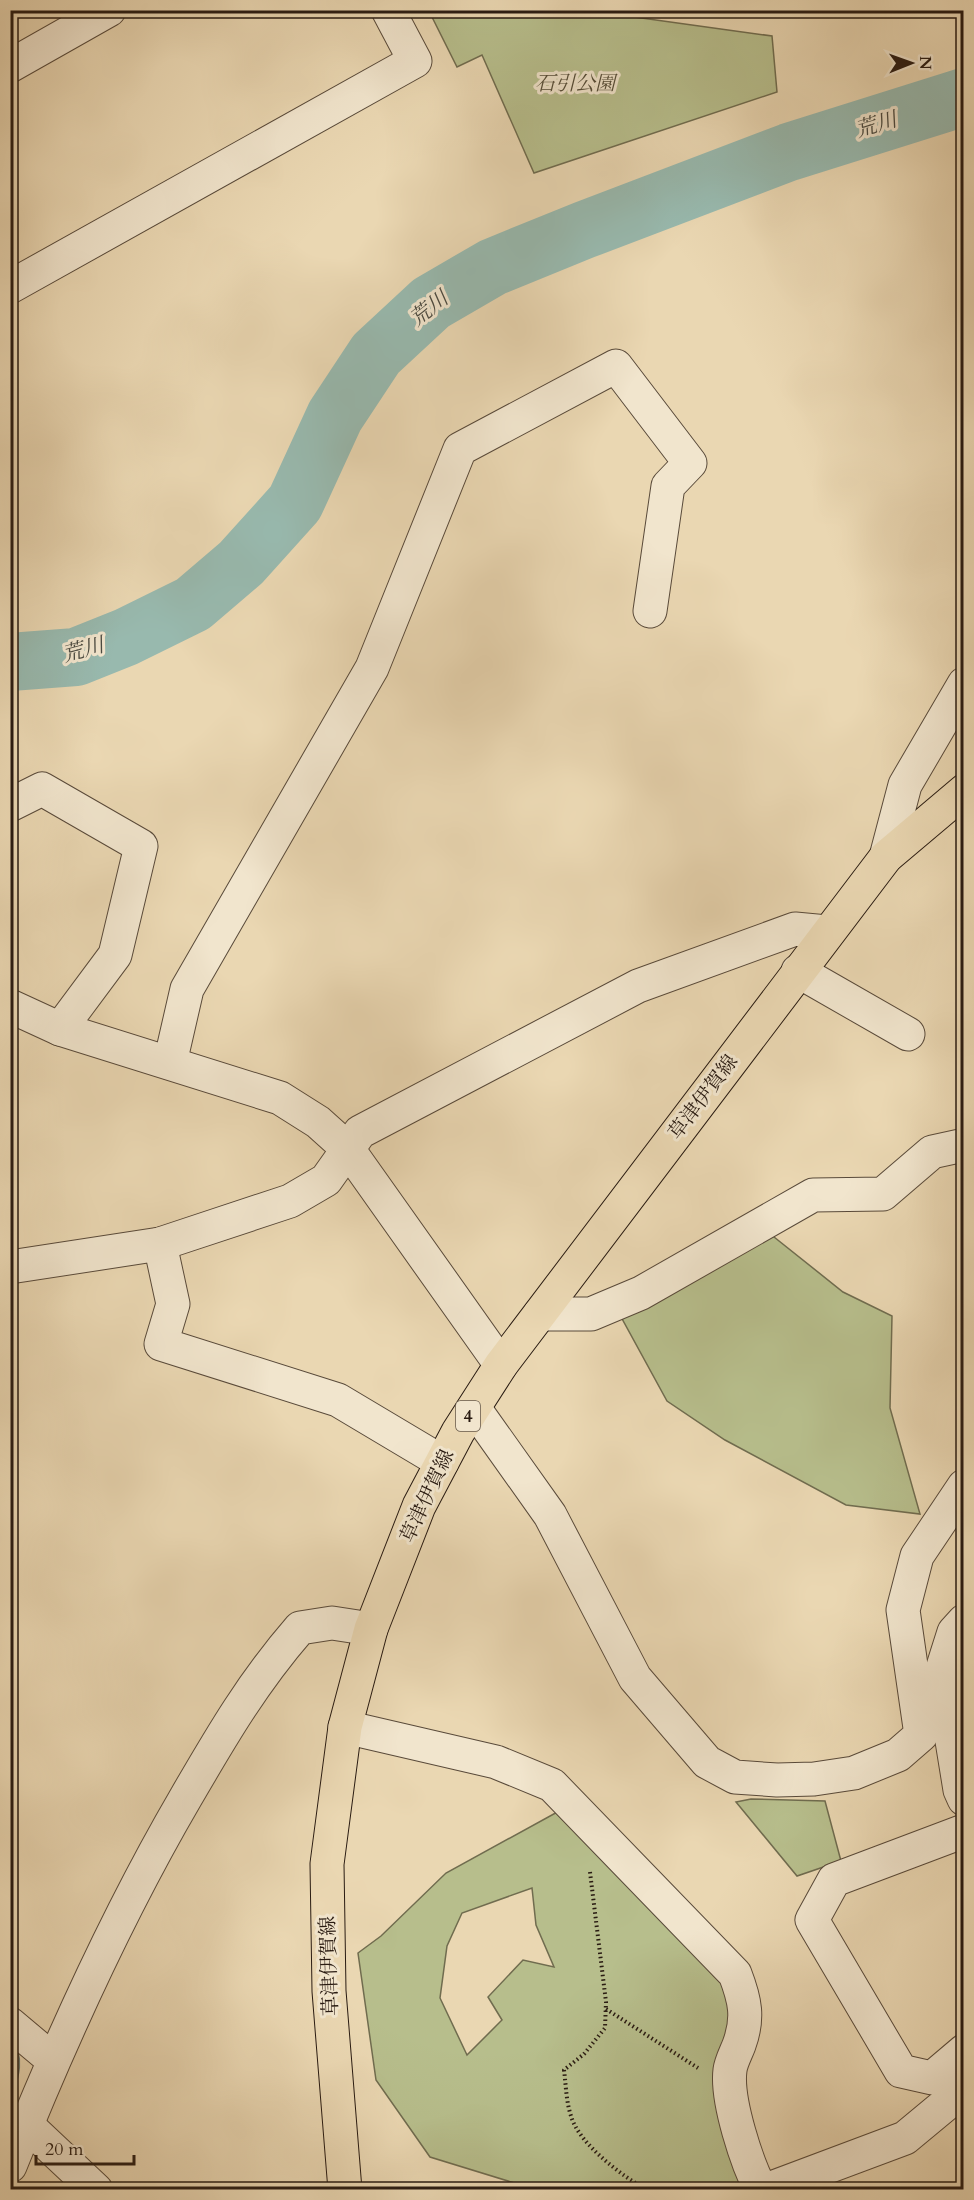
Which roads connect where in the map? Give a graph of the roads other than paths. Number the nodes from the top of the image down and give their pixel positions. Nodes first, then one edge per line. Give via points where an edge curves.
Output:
1 (109, 10) edge
2 (388, 10) edge
3 (10, 66) edge
4 (10, 286) edge
5 (650, 611) dead end
6 (963, 684) edge
7 (963, 791) edge
8 (10, 805) edge
9 (886, 857) junction
10 (827, 932) junction
11 (798, 971) junction
12 (10, 1006) edge
13 (60, 1029) junction
14 (908, 1034) dead end
15 (170, 1064) junction
16 (963, 1145) edge
17 (348, 1149) junction
18 (160, 1244) junction
19 (10, 1267) edge
20 (540, 1314) junction
21 (501, 1365) junction
22 (474, 1408) junction
23 (442, 1462) junction
24 (963, 1486) edge
25 (963, 1621) edge
26 (371, 1629) junction
27 (345, 1727) junction
28 (963, 1799) edge
29 (963, 1831) edge
30 (10, 2024) edge
31 (963, 2051) edge
32 (53, 2060) junction
33 (963, 2089) edge
34 (27, 2125) junction
35 (10, 2166) edge
36 (96, 2190) edge
37 (345, 2190) edge
38 (761, 2190) edge
39 (766, 2190) edge

1 - 3 street
2 - 4 street via 415,61
5 - 15 street via 668,486 690,463 616,366 460,448 372,668 187,989
6 - 9 street via 905,785
7 - 9 main road, 草津伊賀線 / 4
8 - 13 street via 42,789 141,846 116,955
9 - 10 main road, 草津伊賀線 / 4
10 - 11 main road, 草津伊賀線 / 4
10 - 17 street via 795,929 638,986 360,1132
11 - 14 street
11 - 20 main road, 草津伊賀線 / 4
12 - 13 street
13 - 15 street
15 - 17 street via 280,1098 318,1122
16 - 20 street via 932,1152 884,1194 813,1195 641,1293 591,1314
17 - 18 street via 326,1180 290,1201
17 - 21 street
18 - 19 street
18 - 23 street via 173,1304 161,1344 338,1400
20 - 21 main road, 草津伊賀線 / 4
21 - 22 main road, 草津伊賀線 / 4
22 - 23 main road, 草津伊賀線 / 4
22 - 24 street via 550,1515 635,1678 707,1762 735,1777 814,1779 854,1773 898,1755 921,1735 903,1610 917,1556
23 - 26 main road, 草津伊賀線 / 4 via 419,1506
25 - 28 street via 954,1632 941,1673
26 - 27 main road, 草津伊賀線 / 4
26 - 32 street via 332,1623 300,1628 246,1695 156,1849
27 - 37 main road, 草津伊賀線 / 4 via 327,1864 328,1991
27 - 38 street via 496,1762 552,1785 735,1974 745,1999 747,2025 730,2071 733,2106 750,2169
29 - 31 street via 834,1880 812,1920 901,2071 932,2078
30 - 32 street
32 - 34 street
33 - 39 street via 905,2138
34 - 35 street
34 - 36 street

